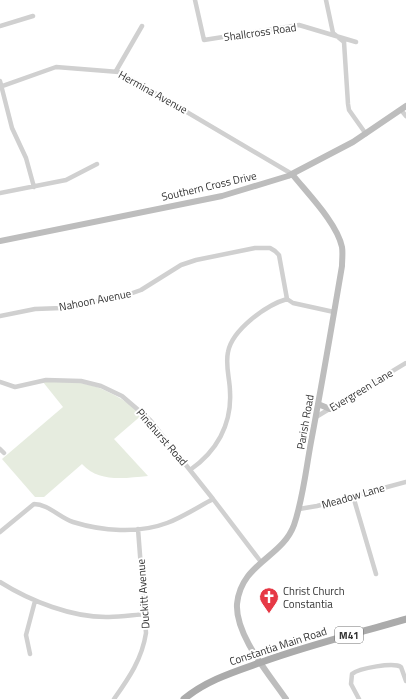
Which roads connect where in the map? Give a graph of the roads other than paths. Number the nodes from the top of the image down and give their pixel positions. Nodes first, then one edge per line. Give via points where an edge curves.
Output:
1 (195, 0) edge
2 (326, 0) edge
3 (33, 16) dead end
4 (0, 26) edge
5 (142, 26) dead end
6 (339, 37) junction
7 (356, 42) dead end
8 (116, 71) junction
9 (0, 81) edge
10 (1, 87) edge
11 (404, 108) edge
12 (406, 116) edge
13 (366, 134) junction
14 (97, 164) dead end
15 (292, 174) junction
16 (34, 187) junction
17 (0, 193) edge
18 (0, 241) edge
19 (287, 299) junction
20 (334, 312) junction
21 (0, 316) edge
22 (406, 363) edge
23 (0, 382) edge
24 (318, 404) junction
25 (330, 409) junction
26 (316, 417) junction
27 (0, 449) edge
28 (4, 453) dead end
29 (190, 470) junction
30 (406, 482) edge
31 (353, 496) junction
32 (213, 499) junction
33 (299, 509) junction
34 (138, 529) junction
35 (0, 532) edge
36 (261, 562) junction
37 (376, 574) dead end
38 (0, 582) edge
39 (35, 601) junction
40 (146, 614) junction
41 (406, 619) edge
42 (30, 654) dead end
43 (261, 662) junction
44 (406, 681) edge
45 (114, 699) edge
46 (184, 699) edge
47 (286, 699) edge
48 (359, 699) edge

1 - 6 street, Shallcross Road via 204,40 299,25
2 - 6 street via 333,33
3 - 4 street
5 - 8 street
6 - 7 street, Shallcross Road
6 - 13 street via 344,42 350,110
8 - 10 street, Hermina Avenue via 56,67
8 - 15 street, Hermina Avenue
9 - 10 street
10 - 16 street via 12,128 26,158
11 - 12 street
11 - 13 street, Southern Cross Drive
13 - 15 street, Southern Cross Drive
14 - 16 street via 66,180
15 - 18 street, Southern Cross Drive via 222,196
15 - 20 street, Parish Road via 332,226 342,247 342,266
16 - 17 street
19 - 20 street via 293,303
19 - 21 street, Nahoon Avenue via 279,255 270,248 255,248 189,262 141,290 124,296
19 - 29 street via 263,309 231,342 227,360 230,392 228,420 215,447
20 - 24 street, Parish Road
22 - 25 street, Evergreen Lane
23 - 29 street, Pinehurst Road via 15,387 46,380 72,380 101,386 122,396 143,412
24 - 25 street
24 - 26 street, Parish Road
25 - 26 street, Evergreen Lane
26 - 33 street, Parish Road
27 - 28 street
29 - 32 street, Pinehurst Road
30 - 31 street, Meadow Lane
31 - 33 street, Meadow Lane
31 - 37 street
32 - 34 street via 168,523
32 - 36 street, Pinehurst Road
33 - 36 street, Parish Road via 294,527 286,540
34 - 35 street via 84,526 67,521 36,504
34 - 40 street, Duckitt Avenue
36 - 43 street, Parish Road via 243,584 237,608 242,631
38 - 39 street
39 - 40 street via 97,617
39 - 42 street via 26,635
40 - 45 street, Duckitt Avenue via 146,633 141,655
41 - 43 main road, Constantia Main Road / M41
43 - 46 main road, Constantia Main Road / M41 via 215,679
43 - 47 street, Parish Road
44 - 48 street via 401,667 394,664 358,671 352,674 351,684

